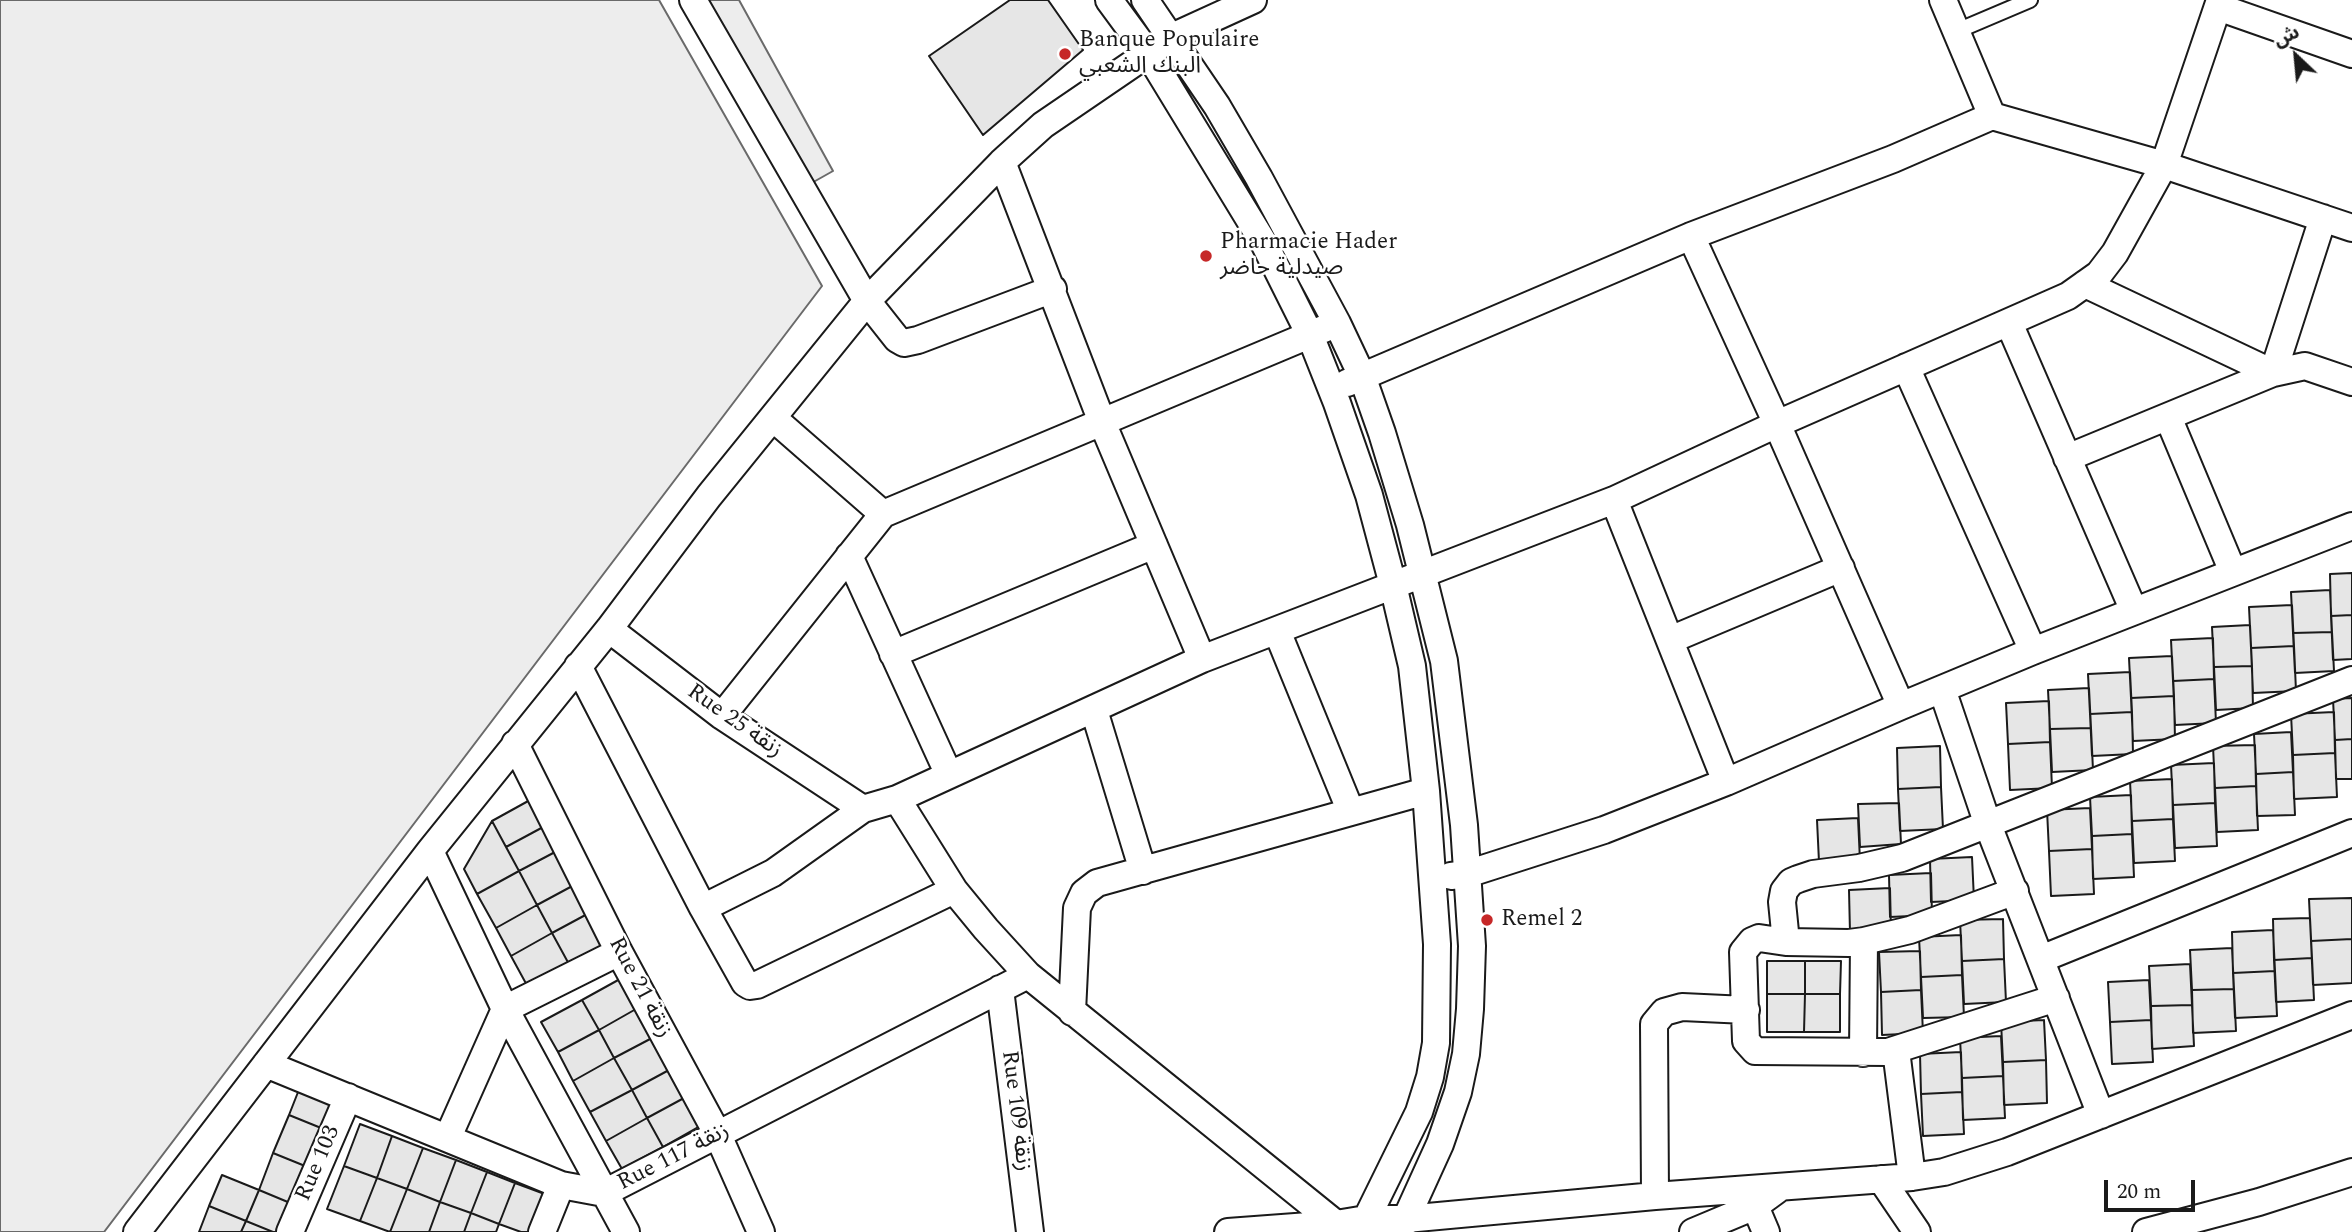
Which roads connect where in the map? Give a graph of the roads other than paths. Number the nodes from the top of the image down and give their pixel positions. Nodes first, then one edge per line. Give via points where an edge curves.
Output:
1 (693, 0) edge
2 (1109, 0) edge
3 (1145, 0) edge
4 (1254, 0) edge
5 (1943, 0) edge
6 (2030, 0) edge
7 (2219, 3) edge
8 (1957, 31) junction
9 (1172, 37) junction
10 (1148, 53) junction
11 (2352, 54) edge
12 (1992, 116) junction
13 (1003, 162) junction
14 (2164, 165) junction
15 (2323, 218) junction
16 (2352, 228) edge
17 (1691, 236) junction
18 (2085, 284) junction
19 (1053, 289) junction
20 (867, 301) junction
21 (1337, 323) junction
22 (2009, 323) junction
23 (1310, 335) junction
24 (1906, 367) junction
25 (2273, 373) junction
26 (1362, 376) junction
27 (2352, 382) edge
28 (1332, 389) junction
29 (2168, 417) junction
30 (773, 418) junction
31 (1102, 422) junction
32 (1777, 424) junction
33 (2067, 458) junction
34 (1614, 500) junction
35 (883, 514) junction
36 (2352, 526) edge
37 (1154, 545) junction
38 (849, 556) junction
39 (1841, 568) junction
40 (1423, 572) junction
41 (2233, 572) junction
42 (1393, 585) junction
43 (2134, 611) junction
44 (609, 629) junction
45 (1277, 631) junction
46 (1670, 640) junction
47 (2033, 651) junction
48 (893, 654) junction
49 (1202, 659) junction
50 (578, 666) junction
51 (2352, 680) edge
52 (1942, 689) junction
53 (1901, 705) junction
54 (1094, 710) junction
55 (722, 716) junction
56 (515, 744) junction
57 (948, 775) junction
58 (1726, 782) junction
59 (1426, 791) junction
60 (897, 799) junction
61 (863, 808) junction
62 (1351, 812) junction
63 (1988, 825) junction
64 (2352, 833) edge
65 (430, 851) junction
66 (1143, 871) junction
67 (1467, 874) junction
68 (1432, 880) junction
69 (954, 890) junction
70 (2015, 891) junction
71 (703, 908) junction
72 (1864, 941) junction
73 (1786, 942) junction
74 (619, 952) junction
75 (2041, 959) junction
76 (1028, 975) junction
77 (1000, 989) junction
78 (2056, 998) junction
79 (505, 1009) junction
80 (1746, 1010) junction
81 (1072, 1012) junction
82 (2352, 1015) edge
83 (1896, 1050) junction
84 (1863, 1053) junction
85 (266, 1064) junction
86 (348, 1097) junction
87 (2101, 1115) junction
88 (718, 1135) junction
89 (448, 1137) junction
90 (2352, 1172) edge
91 (1912, 1177) junction
92 (1881, 1179) junction
93 (561, 1185) junction
94 (1783, 1186) junction
95 (604, 1193) junction
96 (1656, 1196) junction
97 (1755, 1206) junction
98 (1354, 1225) edge
99 (1403, 1226) edge
100 (137, 1232) edge
101 (290, 1232) edge
102 (542, 1232) edge
103 (626, 1232) edge
104 (761, 1232) edge
105 (1031, 1232) edge
106 (1228, 1232) edge
107 (1693, 1232) edge
108 (1766, 1232) edge
109 (1917, 1232) edge
110 (2146, 1232) edge

1 - 20 street
2 - 10 street
3 - 9 street
4 - 9 street
5 - 8 street
6 - 8 lane
7 - 11 street
7 - 14 street
8 - 12 street
9 - 10 street
9 - 21 street via 1259,178
10 - 13 street via 1043,125
10 - 23 street via 1265,245
12 - 14 street
12 - 17 street
13 - 19 street
13 - 20 street
14 - 15 street
14 - 18 street via 2115,253
15 - 16 street
15 - 25 street
17 - 26 street
17 - 32 street
18 - 22 street
18 - 25 street
19 - 20 street via 918,341 904,342
19 - 31 street
20 - 30 street
21 - 23 street
21 - 26 street
22 - 24 street
22 - 33 street
23 - 28 street
23 - 31 street
24 - 32 street
24 - 47 street
25 - 27 street via 2305,366
25 - 29 street
26 - 28 street
26 - 40 street
28 - 42 street via 1369,495
29 - 33 street
29 - 41 street
30 - 35 street
30 - 44 street
31 - 35 street
31 - 37 street
32 - 34 street
32 - 39 street
33 - 43 street
34 - 40 street
34 - 46 street
35 - 38 street
36 - 41 street
37 - 48 street
37 - 49 street
38 - 48 street
38 - 55 street
39 - 46 street
39 - 53 street
40 - 42 street
40 - 67 street via 1444,661
41 - 43 street
42 - 45 street
42 - 59 street via 1412,666
43 - 47 street
44 - 50 street
44 - 55 street, Rue 25 زنقة
45 - 49 street
45 - 62 street
46 - 58 street
47 - 52 street
48 - 57 street
49 - 54 street
50 - 56 street
50 - 71 street
51 - 63 street
52 - 53 street
52 - 63 street
53 - 58 street
54 - 57 street
54 - 66 street
55 - 61 street, Rue 25 زنقة
56 - 65 street
56 - 74 street, Rue 21 زنقة
57 - 60 street
58 - 67 street via 1604,830
59 - 62 street
59 - 68 street
60 - 61 street
60 - 69 street
61 - 71 street via 772,873
62 - 66 street
63 - 70 street
63 - 73 street via 1902,858 1791,882 1782,902
64 - 75 street
65 - 79 street
65 - 85 street
66 - 81 street via 1097,883 1079,901
67 - 68 street
67 - 99 street via 1472,946 1466,1054 1440,1144
68 - 98 street via 1437,1005 1430,1077 1419,1112
69 - 71 street via 750,986 740,978
69 - 76 street
70 - 72 street via 1910,930
70 - 75 street
72 - 73 street
72 - 84 street
73 - 80 street via 1759,938 1746,946
74 - 79 street
74 - 88 street, Rue 21 زنقة
75 - 78 street
76 - 77 street, Rue 117 زنقة
76 - 81 street
77 - 88 street, Rue 117 زنقة
77 - 105 street, Rue 109 زنقة
78 - 83 street
78 - 87 street
79 - 89 street
79 - 95 street
80 - 84 street via 1745,1038 1755,1051
80 - 96 street via 1682,1007 1664,1012 1654,1024
81 - 98 street
82 - 87 street
83 - 84 street
83 - 91 street
85 - 86 street, Rue 117 زنقة
85 - 100 street
86 - 89 street, Rue 117 زنقة
86 - 101 street, Rue 103
87 - 91 street via 1976,1163
88 - 95 street, Rue 117 زنقة
88 - 104 street, Rue 21 زنقة
89 - 93 street, Rue 117 زنقة
90 - 110 street
91 - 92 street
92 - 94 street
92 - 109 street
93 - 95 street, Rue 117 زنقة
93 - 102 street
94 - 96 street
94 - 97 street
95 - 103 street
96 - 99 street
97 - 107 street
97 - 108 street
98 - 99 street
98 - 106 street

